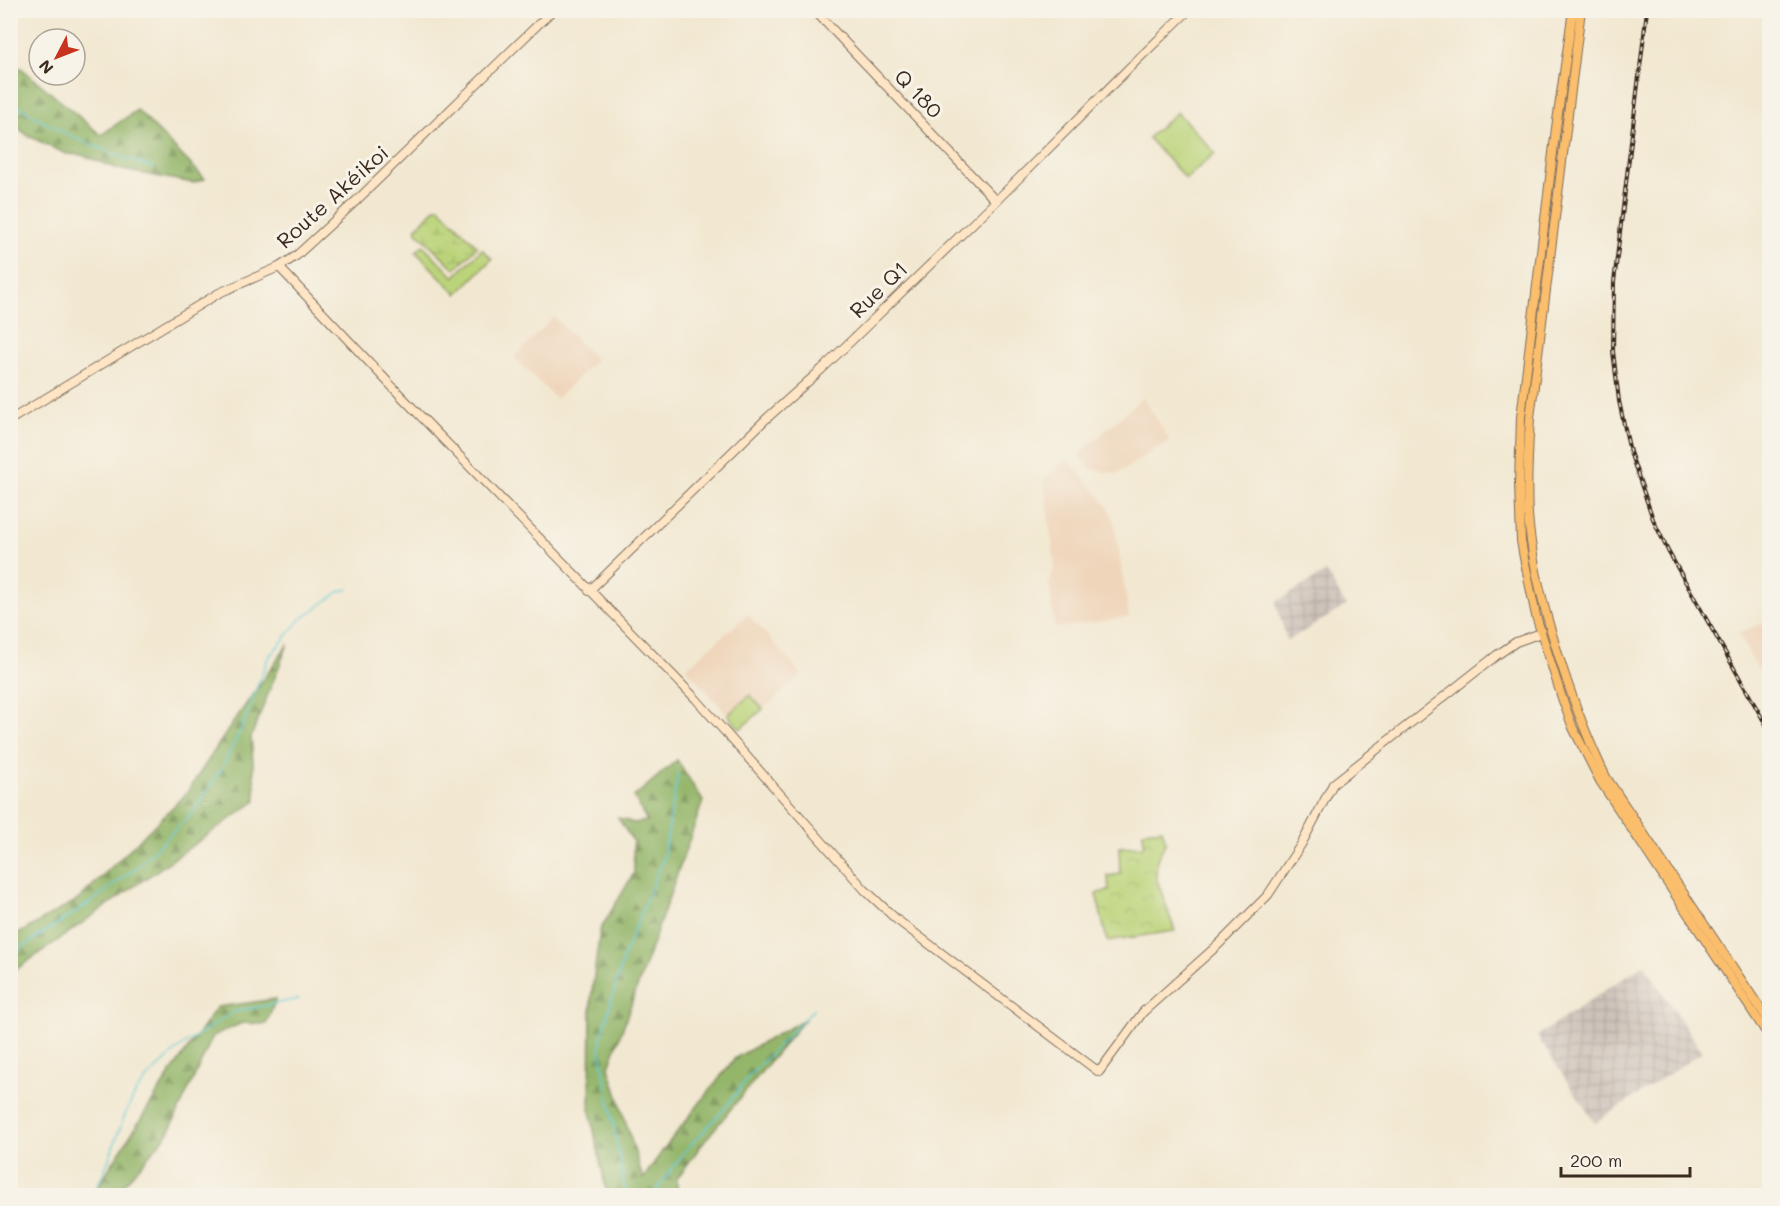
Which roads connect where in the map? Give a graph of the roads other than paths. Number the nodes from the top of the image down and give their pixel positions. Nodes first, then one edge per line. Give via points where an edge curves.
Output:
1 (553, 10) edge
2 (814, 10) edge
3 (1189, 10) edge
4 (1573, 10) edge
5 (1581, 10) edge
6 (996, 201) junction
7 (279, 267) junction
8 (10, 420) edge
9 (589, 591) junction
10 (1541, 633) junction
11 (1770, 1023) edge
12 (1770, 1038) edge

1 - 7 street, Route Akéikoi via 357,200
2 - 6 street, Q 180
3 - 6 street, Rue Q1
4 - 10 main road via 1519,449 1521,541
5 - 11 main road via 1530,418 1528,515 1533,555 1546,616 1570,695 1606,777
6 - 9 street, Rue Q1
7 - 8 street, Route Akéikoi via 219,293
7 - 9 street
9 - 10 street via 696,699 865,890 904,925 1099,1072 1143,1012 1268,895 1302,843 1333,784 1497,655 1516,642
10 - 12 main road via 1573,728 1600,781

